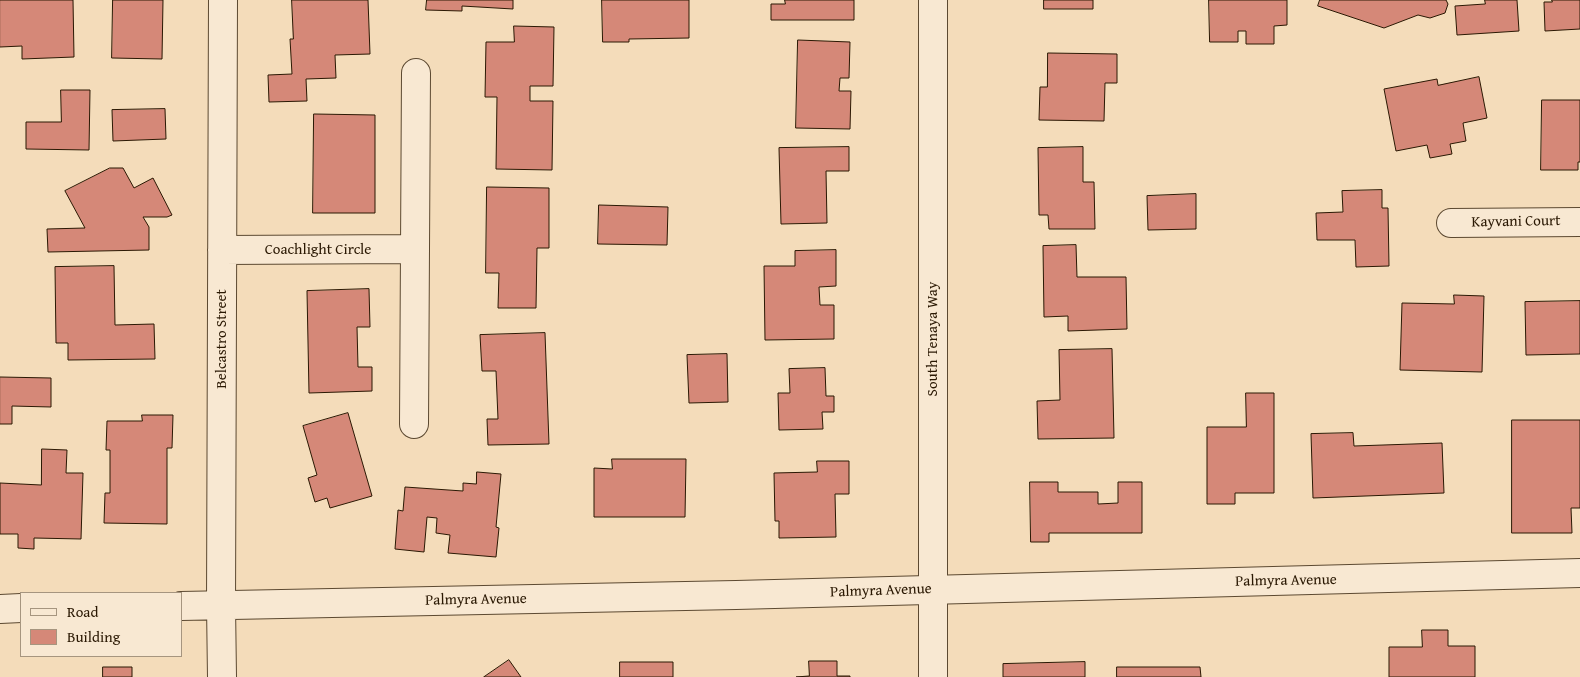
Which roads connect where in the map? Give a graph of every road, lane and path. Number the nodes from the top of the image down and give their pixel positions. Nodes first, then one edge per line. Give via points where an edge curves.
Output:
1 (224, 0) edge
2 (933, 0) edge
3 (416, 72) dead end
4 (1580, 222) edge
5 (1451, 223) dead end
6 (415, 249) junction
7 (222, 250) junction
8 (414, 424) dead end
9 (1580, 573) edge
10 (933, 590) junction
11 (221, 605) junction
12 (182, 606) edge
13 (20, 608) edge
14 (0, 609) edge
15 (222, 677) edge
16 (932, 677) edge

1 - 7 street, Belcastro Street
2 - 10 street, South Tenaya Way
3 - 6 street
4 - 5 street, Kayvani Court
6 - 7 street, Coachlight Circle
6 - 8 street
7 - 11 street, Belcastro Street
9 - 10 street, Palmyra Avenue
10 - 11 street, Palmyra Avenue
10 - 16 street, South Tenaya Way
11 - 12 street, Palmyra Avenue
11 - 15 street, Belcastro Street
13 - 14 street

